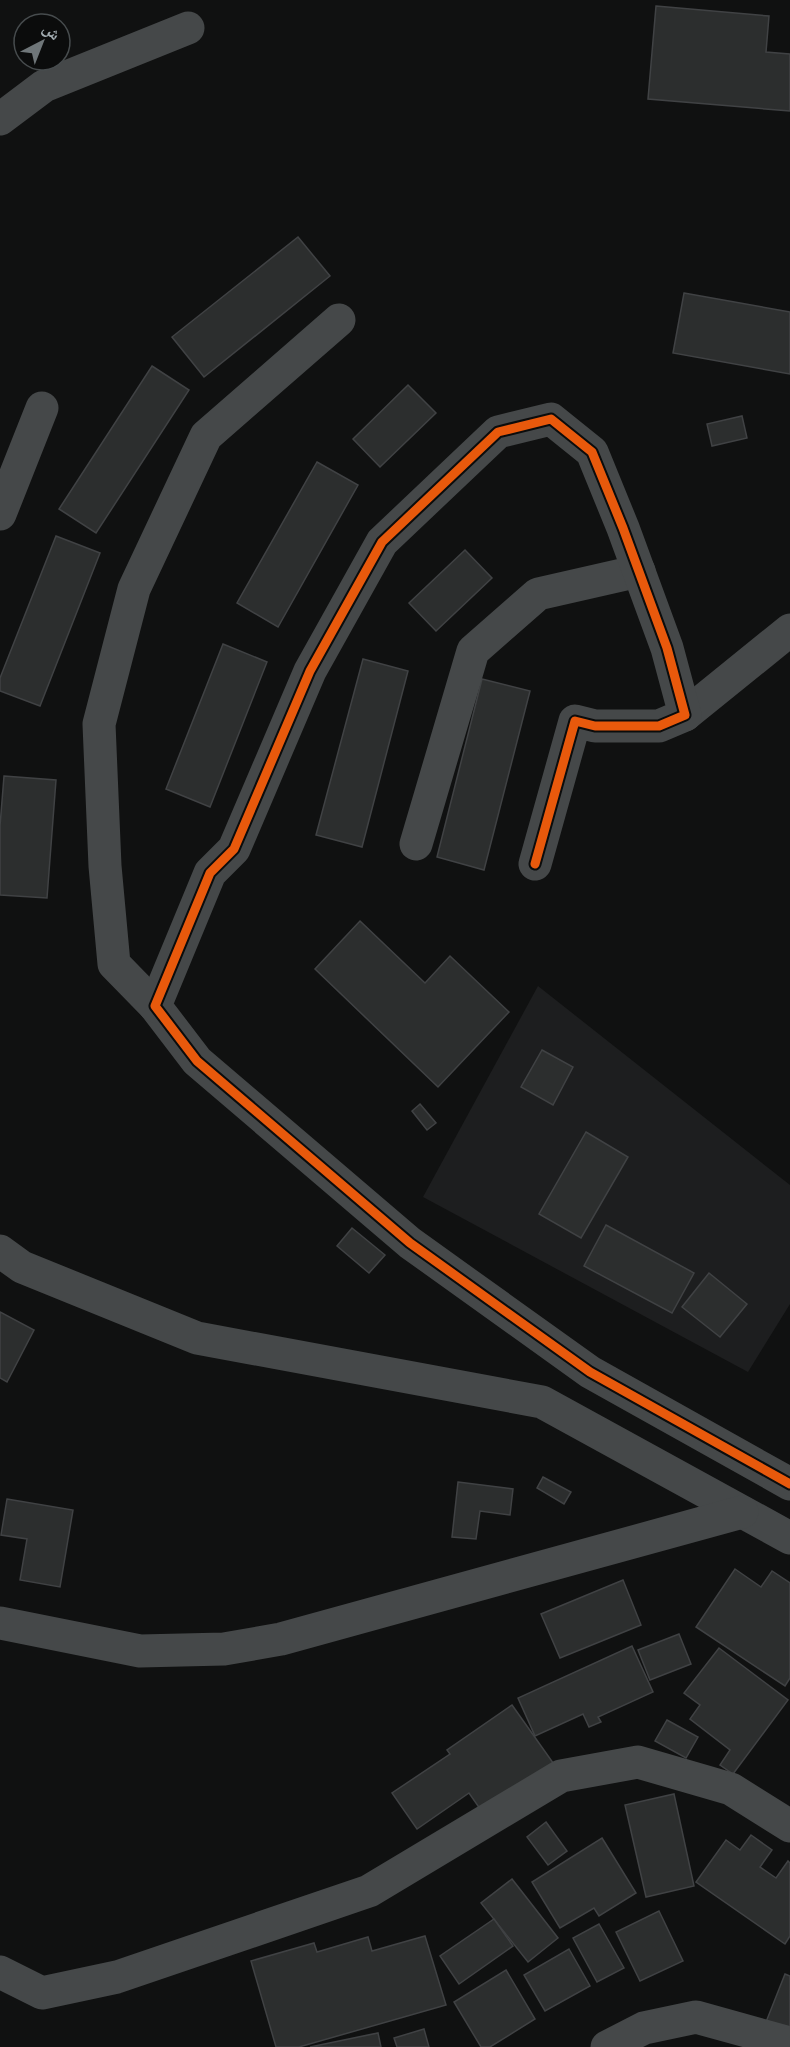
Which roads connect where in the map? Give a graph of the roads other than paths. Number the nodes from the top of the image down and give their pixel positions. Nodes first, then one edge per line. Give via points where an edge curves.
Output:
1 (188, 28) dead end
2 (0, 119) edge
3 (339, 320) dead end
4 (42, 408) dead end
5 (0, 514) edge
6 (639, 571) junction
7 (787, 637) edge
8 (685, 715) junction
9 (416, 844) dead end
10 (535, 864) dead end
11 (155, 1006) junction
12 (0, 1251) edge
13 (790, 1484) edge
14 (742, 1512) junction
15 (790, 1538) edge
16 (0, 1623) edge
17 (790, 1826) edge
18 (0, 1972) edge
19 (790, 2043) edge
20 (607, 2047) edge

1 - 2 street via 44,86
3 - 11 street via 206,436 134,589 99,724 105,866 114,964
4 - 5 street
6 - 8 street via 667,648
6 - 9 street via 538,594 473,651
6 - 11 street via 592,452 551,419 498,432 382,542 310,670 234,849 210,873
7 - 8 street
8 - 10 street via 659,726 594,726 575,721
11 - 13 street via 197,1061 410,1243 590,1372
12 - 14 street via 22,1267 197,1338 542,1402
14 - 15 street
14 - 16 street via 281,1639 224,1649 140,1651
17 - 18 street via 731,1789 638,1762 561,1776 369,1891 117,1977 42,1993
19 - 20 street via 696,2017 644,2028

